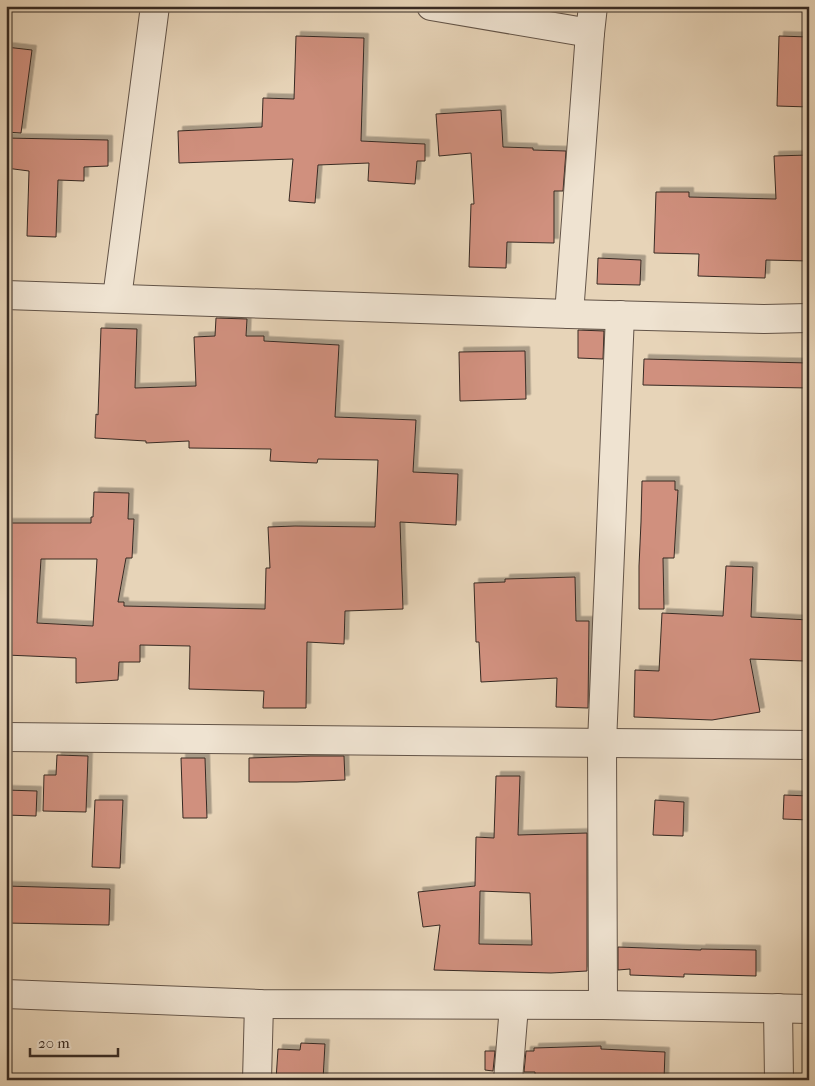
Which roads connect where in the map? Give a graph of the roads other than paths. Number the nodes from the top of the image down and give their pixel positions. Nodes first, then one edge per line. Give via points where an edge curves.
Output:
1 (155, 6) edge
2 (431, 6) edge
3 (593, 6) edge
4 (590, 33) junction
5 (6, 295) edge
6 (117, 298) junction
7 (569, 314) junction
8 (620, 315) junction
9 (809, 318) edge
10 (6, 737) edge
11 (602, 743) junction
12 (809, 745) edge
13 (6, 994) edge
14 (259, 1004) junction
15 (514, 1006) junction
16 (603, 1006) junction
17 (778, 1008) junction
18 (809, 1009) edge
19 (257, 1080) edge
20 (508, 1080) edge
21 (779, 1080) edge

1 - 6 street
2 - 4 street
3 - 4 street
4 - 7 street
5 - 6 street
6 - 7 street
7 - 8 street
8 - 9 street
8 - 11 street
10 - 11 street
11 - 12 street
11 - 16 street
13 - 14 street
14 - 15 street
14 - 19 street
15 - 16 street
15 - 20 street
16 - 17 street
17 - 18 street
17 - 21 street

